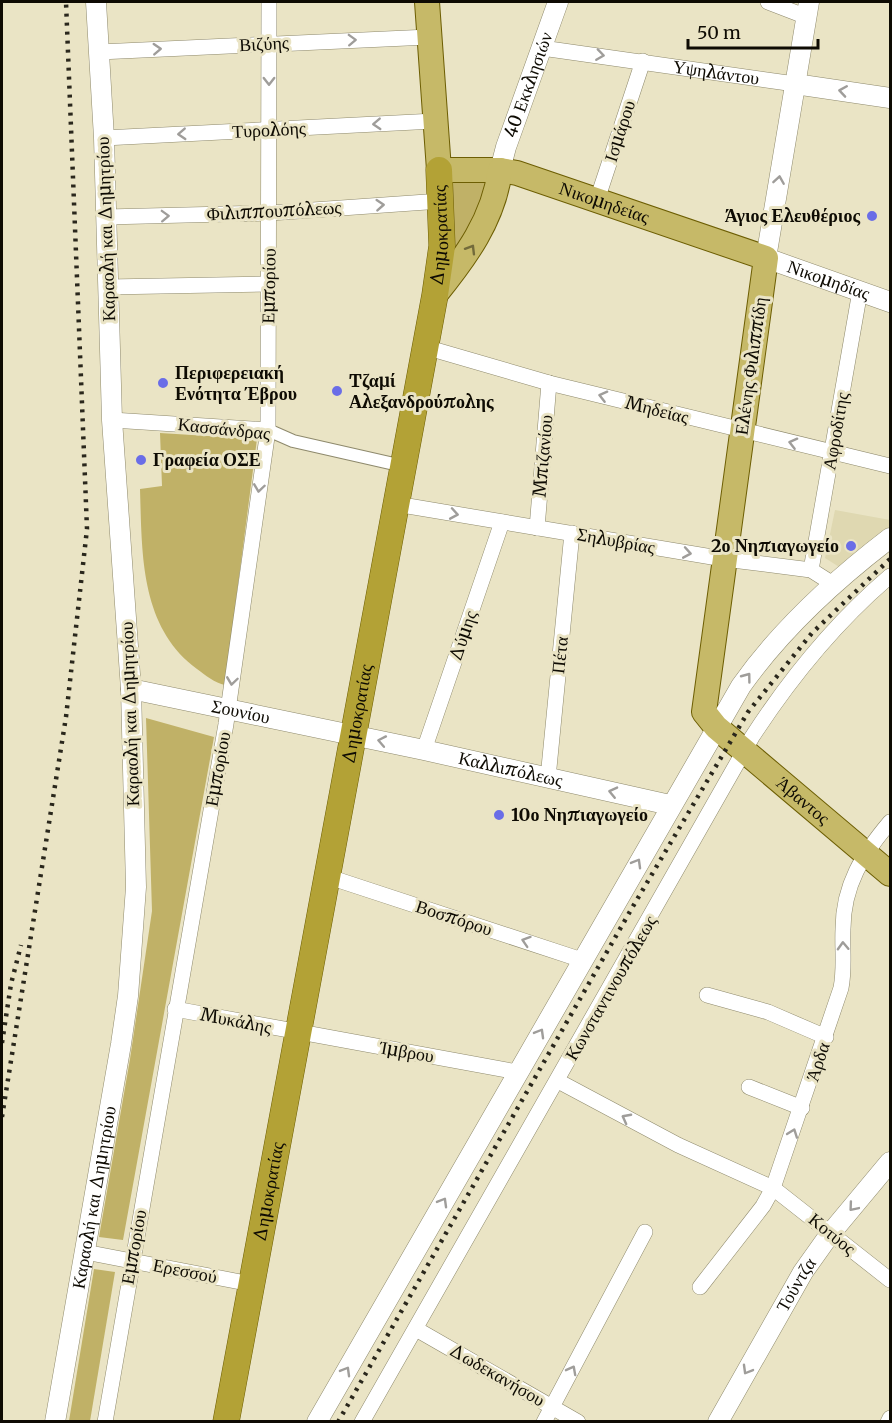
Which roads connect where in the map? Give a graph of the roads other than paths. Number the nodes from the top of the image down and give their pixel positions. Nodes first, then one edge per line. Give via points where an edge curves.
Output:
1 (96, 2) edge
2 (268, 2) edge
3 (427, 2) edge
4 (558, 2) edge
5 (768, 2) edge
6 (808, 9) edge
7 (429, 37) junction
8 (269, 44) junction
9 (542, 48) junction
10 (99, 52) junction
11 (643, 61) junction
12 (795, 84) junction
13 (891, 98) edge
14 (435, 121) junction
15 (269, 130) junction
16 (104, 138) junction
17 (439, 170) junction
18 (500, 170) junction
19 (597, 200) junction
20 (441, 201) junction
21 (270, 213) junction
22 (106, 217) junction
23 (766, 258) junction
24 (269, 284) junction
25 (108, 287) junction
26 (860, 291) junction
27 (435, 295) junction
28 (891, 302) edge
29 (425, 348) junction
30 (549, 383) junction
31 (112, 420) junction
32 (268, 430) junction
33 (741, 430) junction
34 (832, 453) junction
35 (403, 466) junction
36 (891, 466) edge
37 (396, 504) junction
38 (502, 522) junction
39 (537, 528) junction
40 (572, 533) junction
41 (891, 538) edge
42 (724, 559) junction
43 (811, 570) junction
44 (891, 576) edge
45 (833, 584) junction
46 (131, 689) junction
47 (228, 710) junction
48 (716, 727) junction
49 (352, 735) junction
50 (424, 750) junction
51 (744, 750) junction
52 (548, 778) junction
53 (670, 805) junction
54 (891, 822) edge
55 (866, 852) junction
56 (891, 874) edge
57 (326, 876) junction
58 (582, 960) junction
59 (707, 995) dead end
60 (175, 1009) junction
61 (296, 1033) junction
62 (826, 1037) junction
63 (518, 1072) junction
64 (558, 1081) junction
65 (749, 1088) dead end
66 (802, 1108) junction
67 (891, 1162) edge
68 (773, 1188) junction
69 (645, 1232) dead end
70 (830, 1234) junction
71 (84, 1252) junction
72 (132, 1262) junction
73 (891, 1280) edge
74 (251, 1284) junction
75 (700, 1287) dead end
76 (416, 1329) junction
77 (552, 1407) junction
78 (891, 1418) edge
79 (55, 1422) edge
80 (105, 1422) edge
81 (226, 1422) edge
82 (317, 1422) edge
83 (362, 1422) edge
84 (544, 1422) edge
85 (578, 1422) edge
86 (718, 1422) edge
87 (888, 1422) edge

1 - 10 street, Καραολή και Δημητρίου
2 - 8 street, Εμπορίου
3 - 7 main road, Δημοκρατίας
4 - 9 street, 40 Εκκλησιών
5 - 6 street
6 - 12 street, Ελένης Φιλιππίδη
8 -> 7 street, Βιζύης
7 - 14 main road, Δημοκρατίας
10 -> 8 street, Βιζύης
8 -> 15 street, Εμπορίου
9 -> 11 street, Υψηλάντου
9 - 18 street, 40 Εκκλησιών
10 - 16 street, Καραολή και Δημητρίου
11 - 12 street, Υψηλάντου
11 - 19 street, Ισμάρου
13 -> 12 street, Υψηλάντου
23 -> 12 street, Ελένης Φιλιππίδη
14 -> 15 street, Τυρολόης
14 - 17 main road, Δημοκρατίας
15 -> 16 street, Τυρολόης
15 - 21 street, Εμπορίου
16 - 22 street, Καραολή και Δημητρίου
17 - 18 main road, Νικομηδείας
17 - 20 highway, Δημοκρατίας
18 - 19 main road, Νικομηδείας
27 -> 18 main road via 472,249 491,205
19 - 23 main road, Νικομηδείας
21 -> 20 street, Φιλιππουπόλεως
20 - 27 highway, Δημοκρατίας via 442,246
22 -> 21 street, Φιλιππουπόλεως
21 - 24 street, Εμπορίου
22 - 25 street, Καραολή και Δημητρίου
23 - 26 street, Νικομηδίας
23 - 33 main road, Ελένης Φιλιππίδη
24 - 25 street
24 - 32 street, Εμπορίου
25 - 31 street, Καραολή και Δημητρίου
26 - 28 street, Νικομηδίας
26 - 34 street, Αφροδίτης
27 - 29 highway, Δημοκρατίας
29 - 30 street, Μηδείας
29 - 35 highway, Δημοκρατίας
33 -> 30 street, Μηδείας
30 - 39 street, Μπιζανίου
31 - 32 street, Κασσάνδρας
31 - 46 street, Καραολή και Δημητρίου
32 - 35 street, Κασσάνδρας via 293,441
32 -> 47 street, Εμπορίου
34 -> 33 street, Μηδείας
33 - 42 main road, Ελένης Φιλιππίδη
34 - 36 street, Μηδείας
34 - 43 street, Αφροδίτης
35 - 37 highway, Δημοκρατίας
37 -> 38 street, Σηλυβρίας
37 - 49 highway, Δημοκρατίας
38 - 39 street, Σηλυβρίας
38 - 50 street, Δύμης
39 - 40 street, Σηλυβρίας
40 -> 42 street, Σηλυβρίας
40 - 52 street, Πέτα
41 - 45 street
42 - 43 street, Σηλυβρίας
42 - 48 main road, Ελένης Φιλιππίδη via 704,701 706,716
43 - 45 street, Σηλυβρίας
44 - 51 street, Κωνσταντινουπόλεως via 853,609 810,657
48 -> 45 street via 760,661
46 - 47 street, Σουνίου
46 - 71 street, Καραολή και Δημητρίου via 136,886 133,947 121,1044
47 - 49 street, Σουνίου
47 - 60 street, Εμπορίου
48 - 51 main road, Άβαντος
48 - 53 street
50 -> 49 street, Καλλιπόλεως
49 - 57 highway, Δημοκρατίας
50 - 52 street, Καλλιπόλεως
51 - 55 main road, Άβαντος
51 - 64 street, Κωνσταντινουπόλεως
53 -> 52 street, Καλλιπόλεως
58 -> 53 street
54 - 55 street, Άρδα
55 - 56 main road, Άβαντος
62 -> 55 street, Άρδα via 844,972 846,898
58 -> 57 street, Βοσπόρου
57 - 61 highway, Δημοκρατίας
63 -> 58 street
59 - 62 street via 768,1012
60 - 61 street, Μυκάλης
60 - 72 street, Εμπορίου
61 - 63 street, Ίμβρου
61 - 74 highway, Δημοκρατίας
62 - 66 street, Άρδα
82 -> 63 street
68 -> 64 street, Κοτύος via 678,1145
64 - 76 street, Κωνσταντινουπόλεως
65 - 66 street
68 -> 66 street, Άρδα
67 -> 70 street, Τούντζα
68 - 70 street, Κοτύος
68 - 75 street, Άρδα
77 -> 69 street
70 - 73 street, Κοτύος
70 -> 86 street, Τούντζα via 803,1272
71 - 72 street, Ερεσσού
71 - 79 street, Καραολή και Δημητρίου
72 - 74 street, Ερεσσού
72 - 80 street, Εμπορίου
74 - 81 highway, Δημοκρατίας
76 - 77 street, Δωδεκανήσου
76 - 83 street, Κωνσταντινουπόλεως
77 - 84 street
77 - 85 street, Δωδεκανήσου
78 - 87 street

